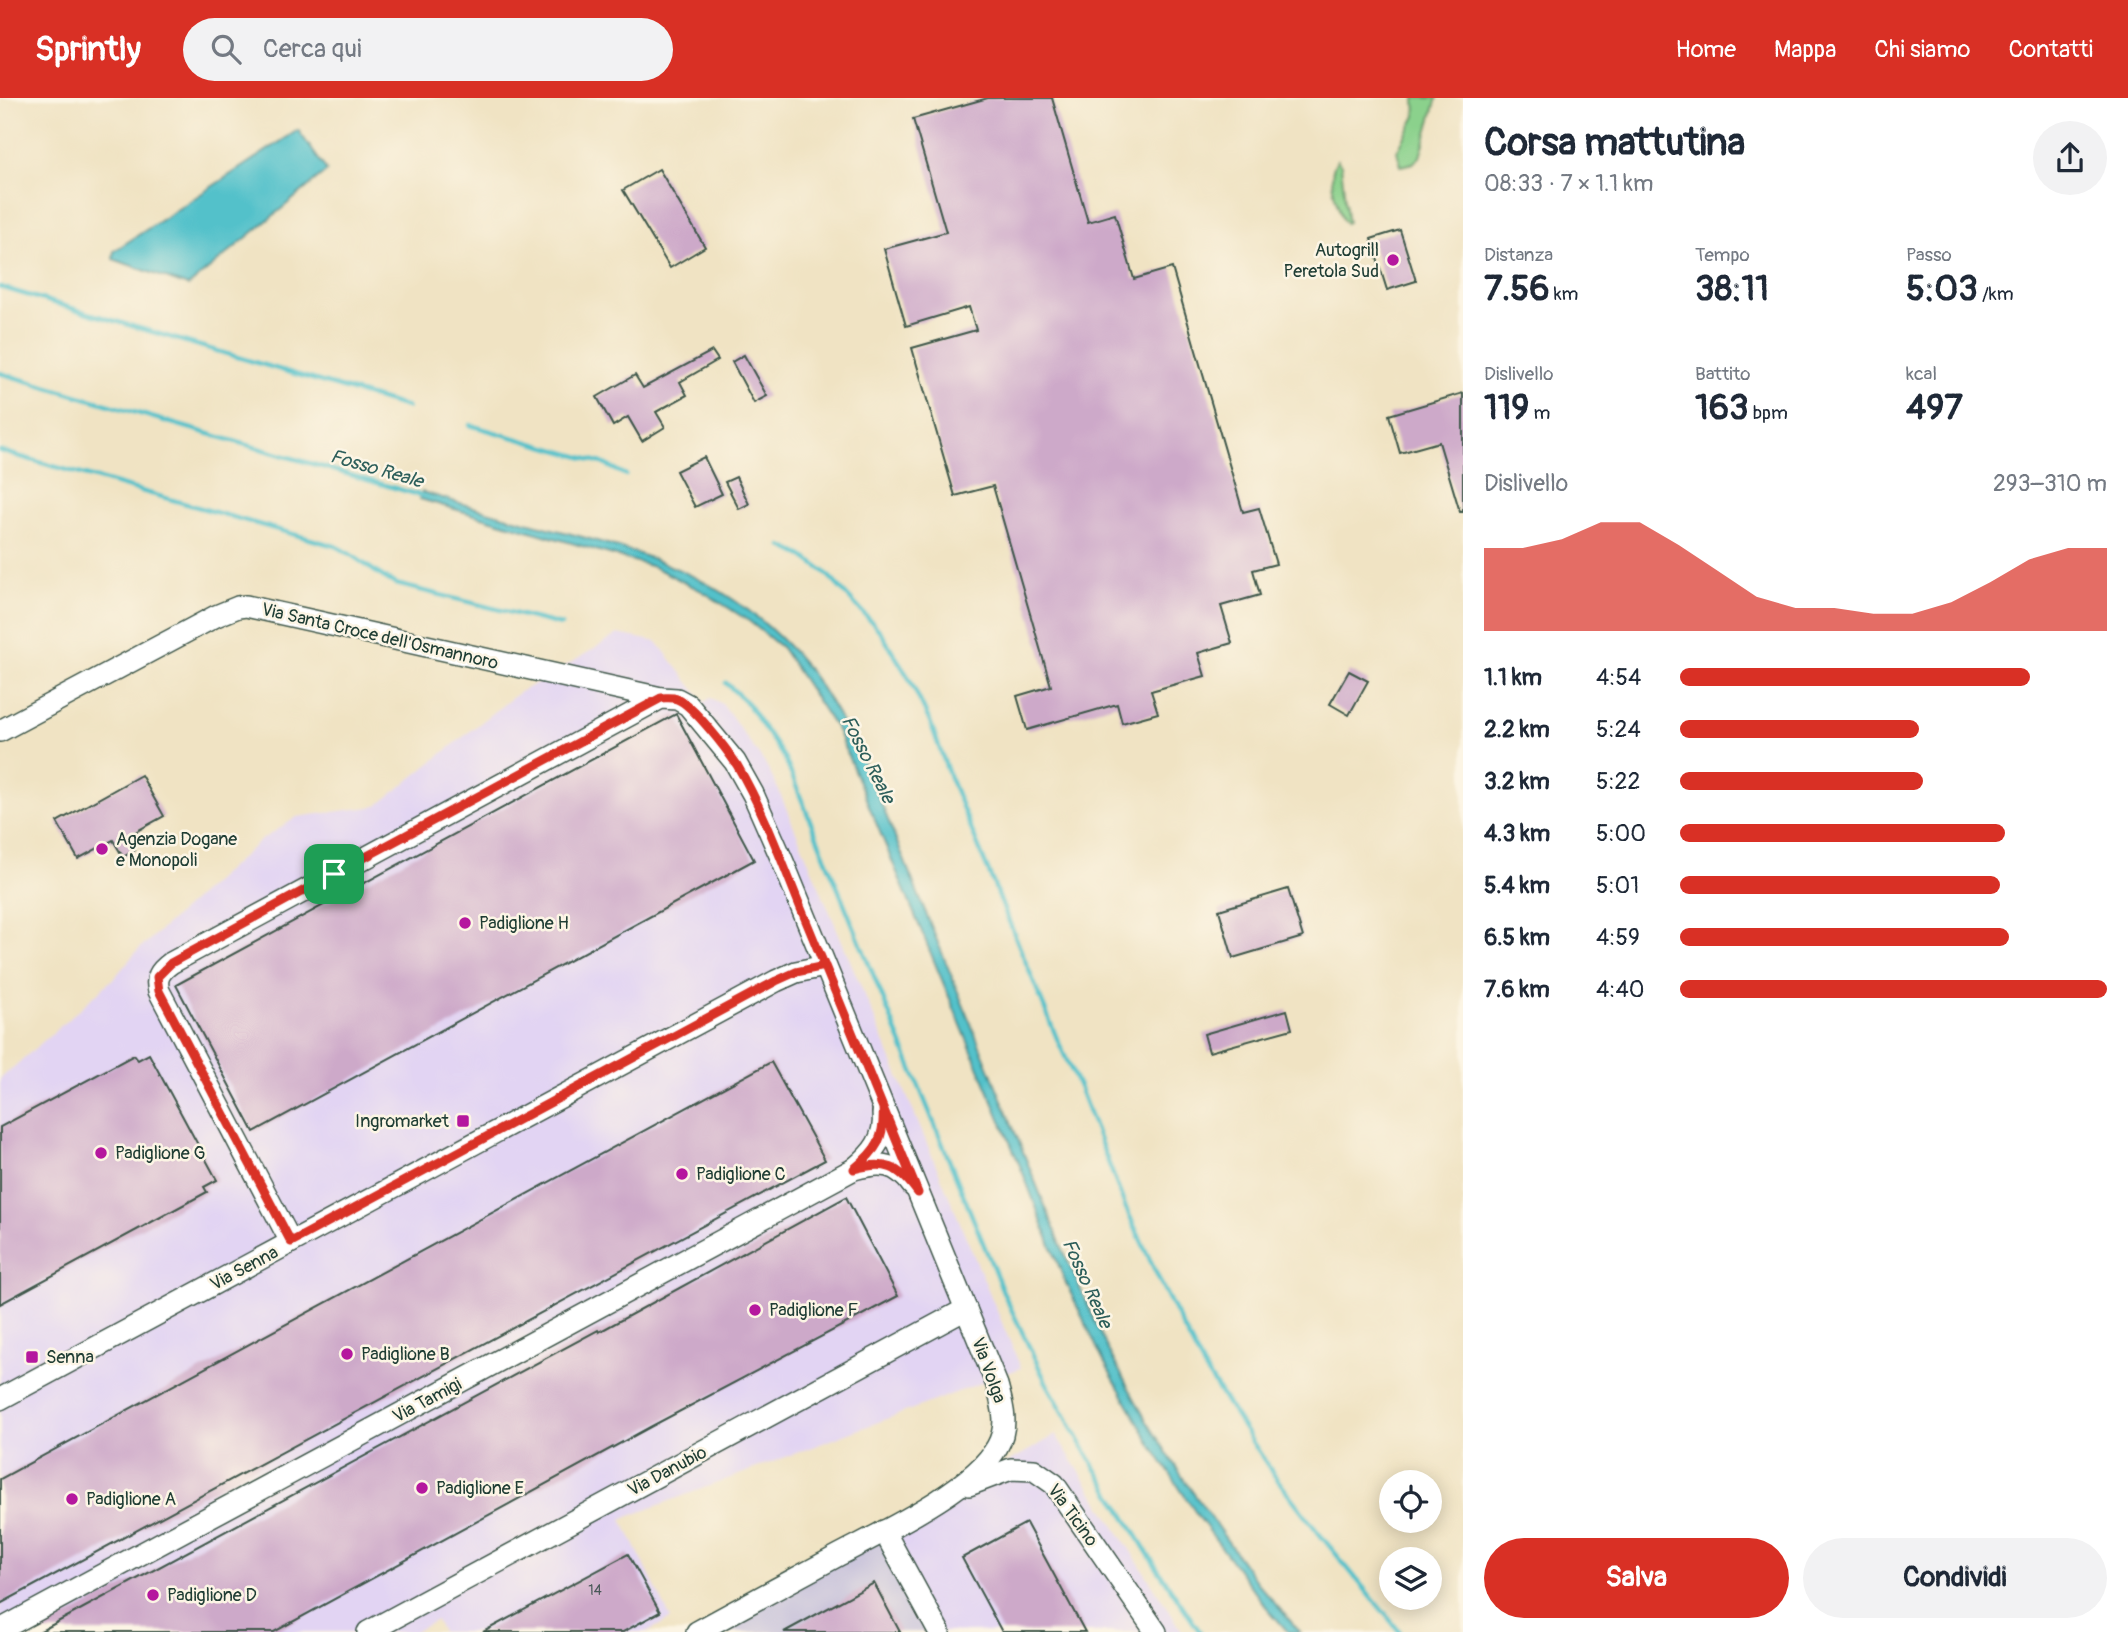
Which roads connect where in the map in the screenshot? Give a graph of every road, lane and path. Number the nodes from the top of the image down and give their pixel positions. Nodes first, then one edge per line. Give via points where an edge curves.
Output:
1 (661, 698) junction
2 (0, 731) edge
3 (825, 966) junction
4 (883, 1108) junction
5 (854, 1169) junction
6 (918, 1193) junction
7 (291, 1242) junction
8 (966, 1309) junction
9 (0, 1399) edge
10 (954, 1490) junction
11 (884, 1531) junction
12 (0, 1630) edge
13 (368, 1632) edge
14 (697, 1632) edge
15 (939, 1632) edge
16 (1156, 1632) edge

1 - 2 street, Via Santa Croce dell'Osmannoro via 246,606 216,615
1 - 3 street, Via Santa Croce dell'Osmannoro via 688,705 735,762 753,794
1 - 7 street via 165,967 157,977 156,984 186,1044
3 - 4 street, Via Volga
3 - 7 street, Via Senna via 776,981
4 - 5 street, Via Tamigi via 881,1139
4 - 6 street, Via Volga
5 - 6 street, Via Tamigi via 871,1164 891,1167
5 - 12 street, Via Tamigi
6 - 8 street, Via Volga
7 - 9 street, Via Senna
8 - 10 street, Via Volga via 997,1385 1005,1423 991,1456
8 - 13 street, Via Danubio
10 - 11 street, Via Volga
10 - 16 street, Via Ticino via 1011,1469 1034,1470 1054,1484
11 - 14 street, Via Volga
11 - 15 street

